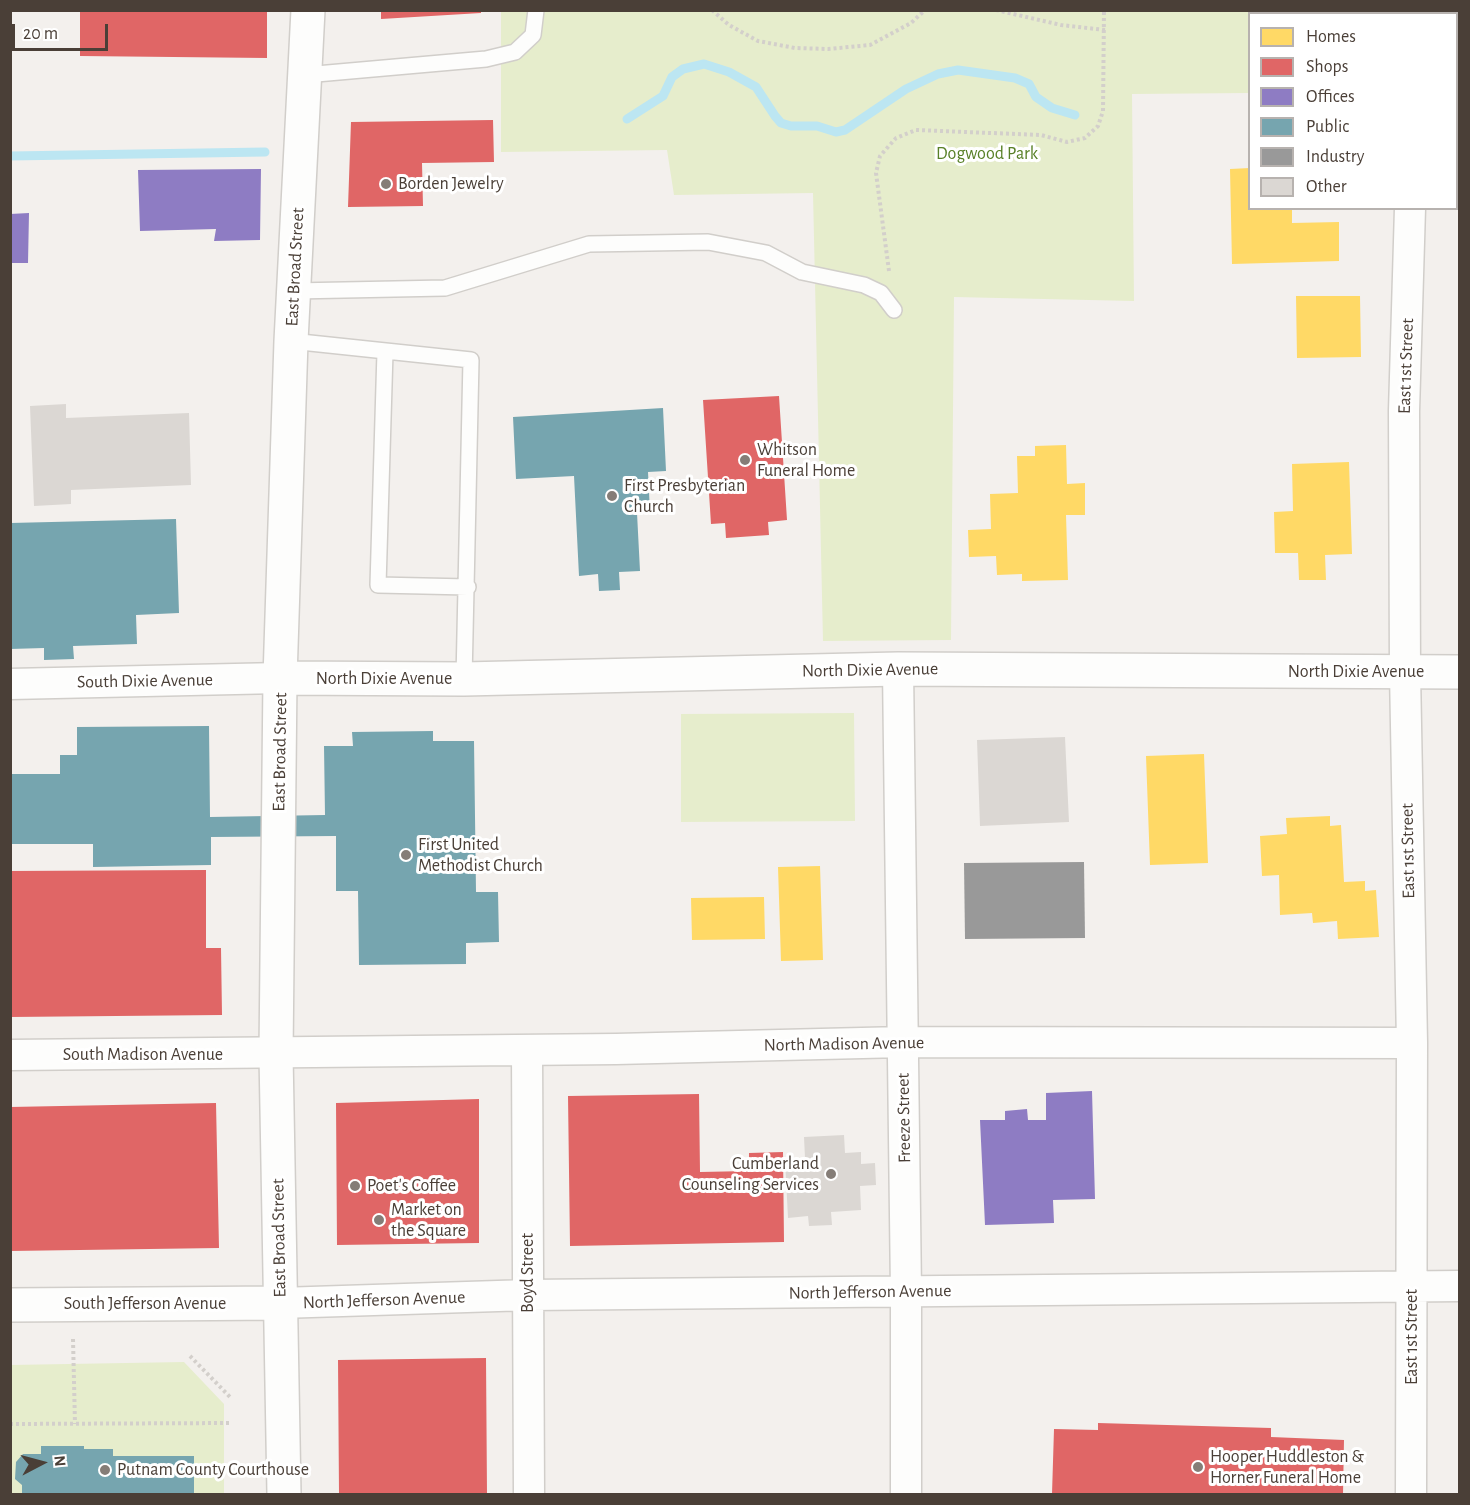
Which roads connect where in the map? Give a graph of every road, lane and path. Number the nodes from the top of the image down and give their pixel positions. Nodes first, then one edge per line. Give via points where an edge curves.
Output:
1 (308, 10) edge
2 (536, 10) edge
3 (712, 10) edge
4 (925, 10) edge
5 (996, 10) edge
6 (1104, 10) edge
7 (1105, 30) junction
8 (305, 75) junction
9 (1410, 210) edge
10 (294, 291) junction
11 (894, 310) joint
12 (291, 341) junction
13 (385, 352) junction
14 (468, 587) junction
15 (898, 669) junction
16 (1405, 672) junction
17 (1460, 672) edge
18 (280, 678) junction
19 (464, 679) junction
20 (10, 684) edge
21 (903, 1042) junction
22 (1412, 1043) junction
23 (527, 1050) junction
24 (276, 1054) junction
25 (10, 1055) edge
26 (1460, 1286) edge
27 (1412, 1287) junction
28 (906, 1292) junction
29 (529, 1295) junction
30 (280, 1303) junction
31 (10, 1305) edge
32 (73, 1339) dead end
33 (190, 1356) dead end
34 (230, 1397) dead end
35 (230, 1423) dead end
36 (10, 1424) edge
37 (75, 1424) junction
38 (284, 1494) edge
39 (530, 1494) edge
40 (906, 1494) edge
41 (1411, 1494) edge

1 - 8 street, East Broad Street
2 - 8 lane via 533,34 515,52 486,59
3 - 4 path via 758,41 828,49 870,45 911,23
5 - 7 path
6 - 7 path
7 - 11 path via 1103,111 1098,126 1084,138 1067,142 1041,135 916,130 896,138 880,156 876,174
8 - 10 street, East Broad Street
9 - 16 street, East 1st Street via 1404,411
10 - 11 lane via 445,288 589,244 708,242 766,253 802,272 864,285 881,293
10 - 12 street, East Broad Street
12 - 13 lane
12 - 18 street, East Broad Street
13 - 14 lane via 471,360
13 - 14 lane via 378,585
14 - 19 lane
15 - 16 street, North Dixie Avenue
15 - 19 street, North Dixie Avenue
15 - 21 street, Freeze Street
16 - 17 street, North Dixie Avenue
16 - 22 street, East 1st Street
18 - 19 street, North Dixie Avenue
18 - 20 street, South Dixie Avenue
18 - 24 street, East Broad Street
21 - 22 street, North Madison Avenue
21 - 23 street, North Madison Avenue
21 - 28 street, Freeze Street
22 - 27 street, East 1st Street
23 - 24 street, North Madison Avenue
23 - 29 street, Boyd Street
24 - 25 street, South Madison Avenue
24 - 30 street, East Broad Street
26 - 27 street, North Jefferson Avenue
27 - 28 street, North Jefferson Avenue
27 - 41 street, East 1st Street
28 - 29 street, North Jefferson Avenue
28 - 40 street, Freeze Street
29 - 30 street, North Jefferson Avenue
29 - 39 street, Boyd Street
30 - 31 street, South Jefferson Avenue
30 - 38 street, East Broad Street
32 - 37 path
33 - 34 path
35 - 37 path
36 - 37 path

